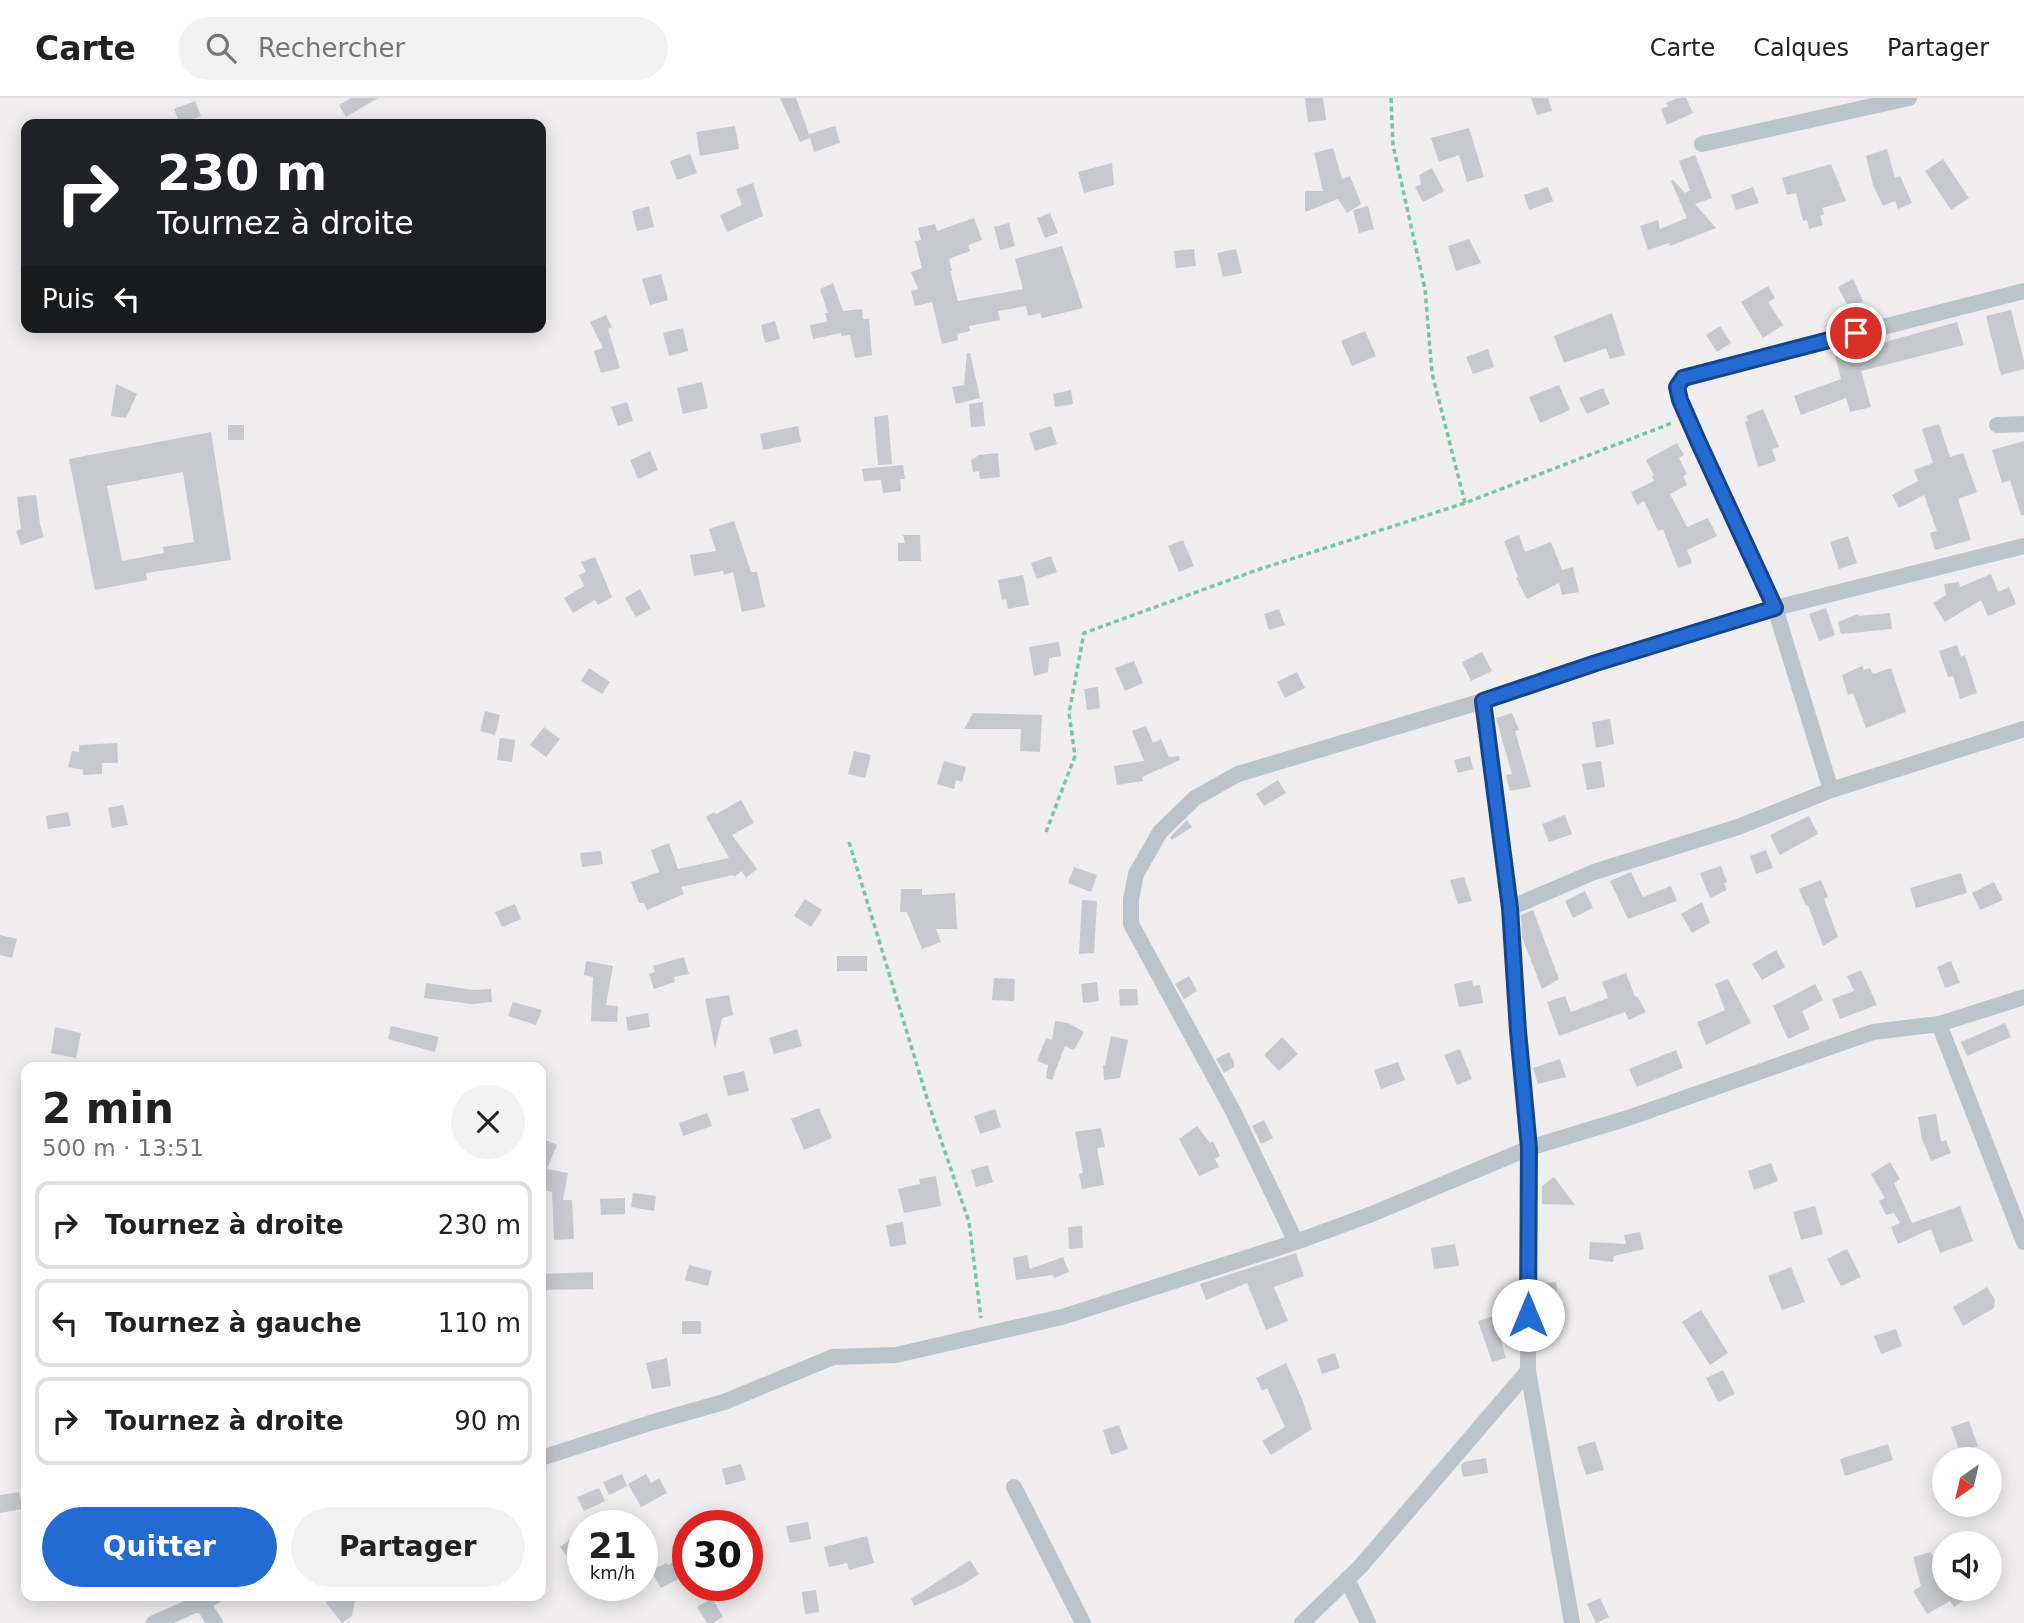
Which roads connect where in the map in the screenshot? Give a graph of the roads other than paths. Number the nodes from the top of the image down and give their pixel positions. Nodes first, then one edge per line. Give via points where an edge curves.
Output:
1 (1901, 99) edge
2 (1702, 144) dead end
3 (2024, 291) edge
4 (2024, 424) edge
5 (1997, 425) dead end
6 (2024, 546) edge
7 (1775, 608) junction
8 (1483, 701) junction
9 (2024, 729) edge
10 (1831, 790) junction
11 (1510, 908) junction
12 (2024, 997) edge
13 (1939, 1024) junction
14 (1529, 1148) junction
15 (1296, 1242) junction
16 (2024, 1242) edge
17 (1528, 1371) junction
18 (546, 1456) edge
19 (1014, 1487) dead end
20 (1348, 1579) junction
21 (204, 1601) edge
22 (209, 1601) edge
23 (155, 1623) edge
24 (215, 1623) edge
25 (1083, 1623) edge
26 (1302, 1623) edge
27 (1368, 1623) edge
28 (1572, 1623) edge

1 - 2 street
3 - 7 street via 1683,378 1677,387 1687,416
4 - 5 street
6 - 7 street
7 - 8 street
7 - 10 street
8 - 11 street
8 - 15 street via 1238,774 1195,798 1160,832 1136,874 1131,923 1233,1111
9 - 10 street
10 - 11 street via 1738,827 1594,872
11 - 14 street
12 - 13 street
13 - 14 street via 1873,1032
13 - 16 street
14 - 15 street
14 - 17 street
15 - 18 street via 1062,1317 896,1355 833,1357 724,1402
17 - 20 street
17 - 28 street
19 - 25 street
20 - 26 street
20 - 27 street
21 - 23 street
22 - 24 street

